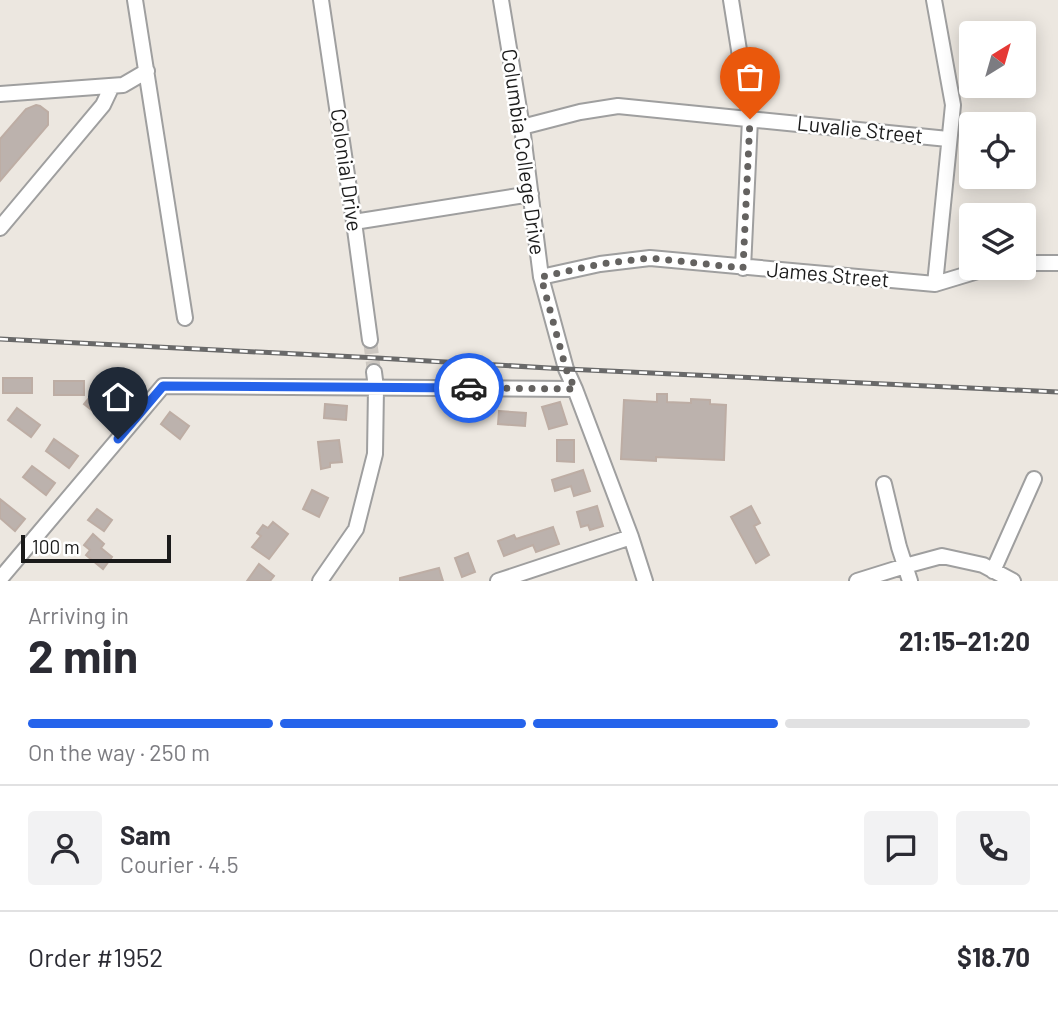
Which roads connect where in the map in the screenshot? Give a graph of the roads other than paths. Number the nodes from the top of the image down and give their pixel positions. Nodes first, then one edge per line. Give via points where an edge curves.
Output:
1 (135, 0) edge
2 (321, 0) edge
3 (501, 0) edge
4 (732, 0) edge
5 (934, 0) edge
6 (147, 71) junction
7 (112, 86) junction
8 (0, 94) edge
9 (750, 119) junction
10 (522, 127) junction
11 (948, 139) junction
12 (531, 194) junction
13 (355, 222) junction
14 (0, 228) edge
15 (1036, 263) edge
16 (1058, 263) edge
17 (743, 268) junction
18 (541, 277) junction
19 (959, 277) edge
20 (935, 284) junction
21 (185, 318) dead end
22 (370, 340) tunnel mouth
23 (374, 372) tunnel mouth
24 (376, 388) junction
25 (575, 389) junction
26 (1034, 479) dead end
27 (884, 484) dead end
28 (631, 537) junction
29 (905, 566) junction
30 (993, 571) junction
31 (0, 579) edge
32 (320, 581) edge
33 (498, 581) edge
34 (645, 581) edge
35 (858, 581) edge
36 (910, 581) edge
37 (1013, 581) edge

1 - 6 street
2 - 13 street, Colonial Drive
3 - 10 street, Columbia College Drive
4 - 9 street
5 - 11 street via 953,105
6 - 7 street
6 - 21 street
7 - 8 street
7 - 14 street via 103,105
9 - 10 street, Luvalie Street via 618,106
9 - 11 street, Luvalie Street
9 - 17 street
10 - 12 street, Columbia College Drive
11 - 20 street
12 - 13 street
12 - 18 street, Columbia College Drive
13 - 22 street, Colonial Drive
15 - 16 street
17 - 18 street, James Street via 650,258
17 - 20 street, James Street
18 - 25 street, Columbia College Drive
19 - 20 street, James Street
23 - 24 street
24 - 25 street
24 - 31 street via 163,386
24 - 32 street via 375,454 356,529
25 - 28 street, Columbia College Drive
26 - 30 street
27 - 29 street
28 - 33 street
28 - 34 street, Columbia College Drive
29 - 30 street via 942,556
29 - 35 street
29 - 36 street
30 - 37 street

